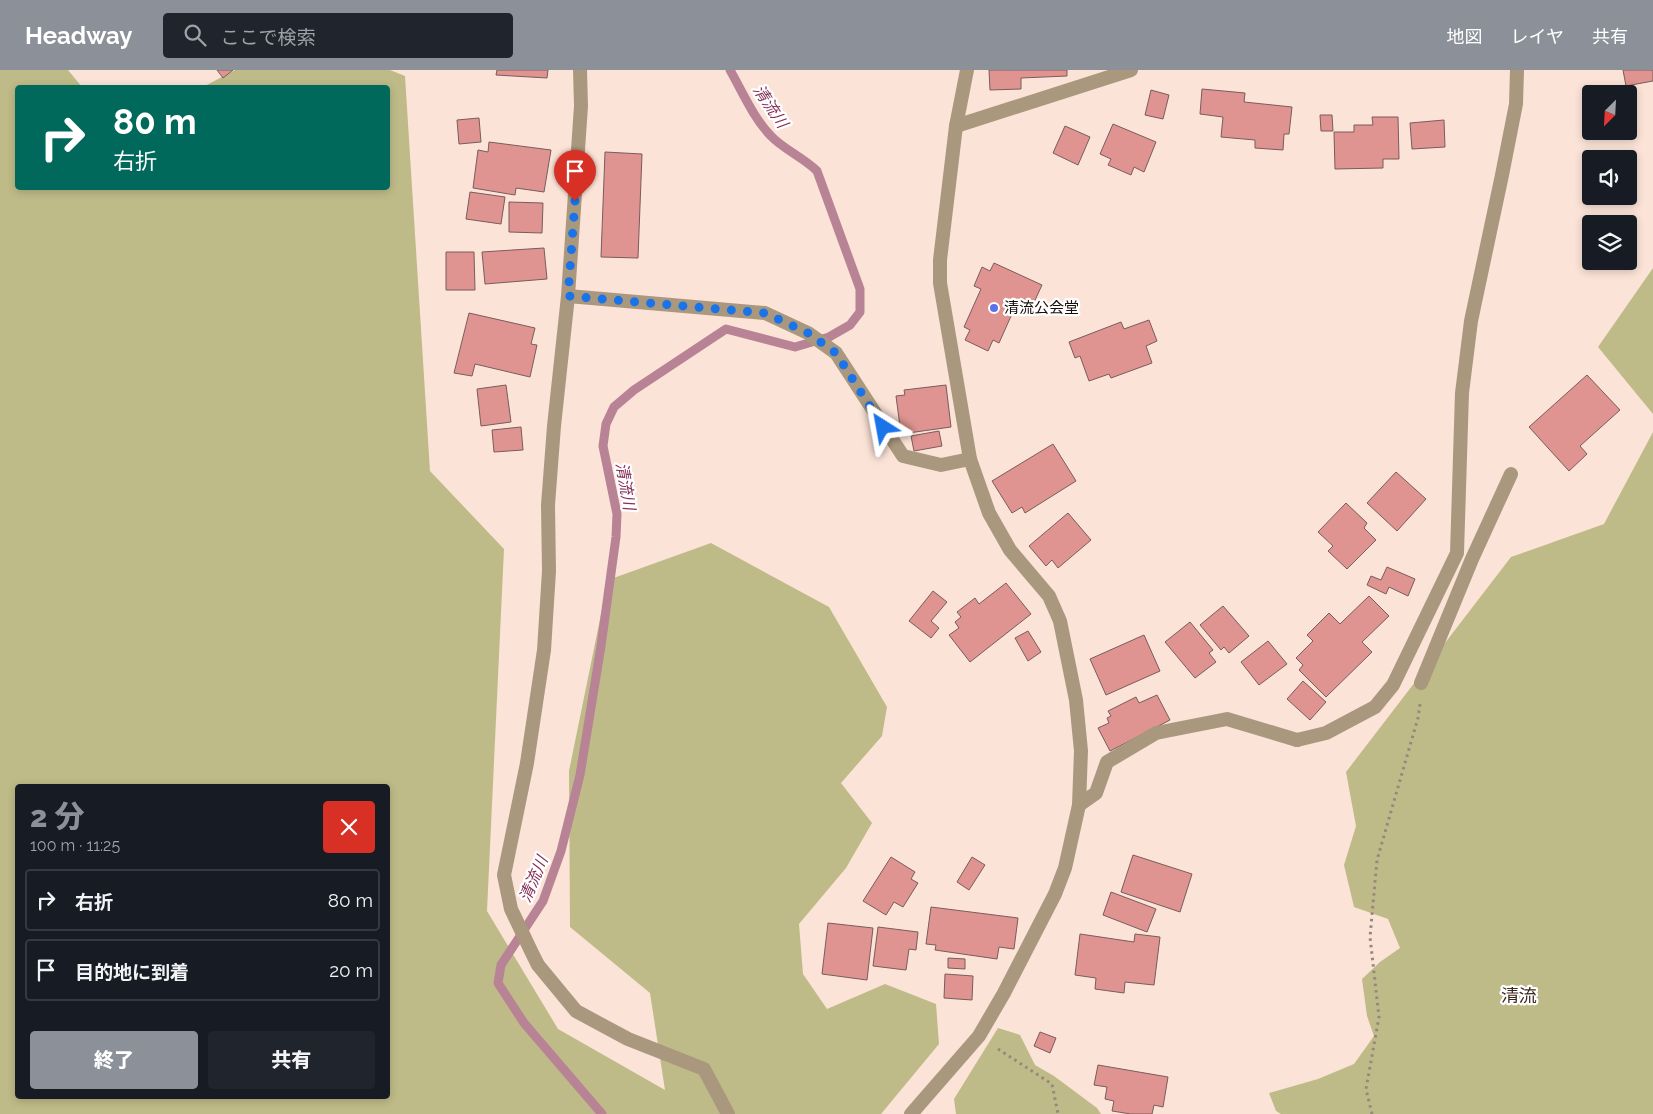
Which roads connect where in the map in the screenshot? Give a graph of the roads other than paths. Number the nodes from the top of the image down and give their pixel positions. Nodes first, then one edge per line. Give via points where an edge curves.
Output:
1 (967, 70) edge
2 (1131, 70) edge
3 (1517, 70) edge
4 (580, 71) edge
5 (956, 126) junction
6 (568, 296) junction
7 (970, 459) junction
8 (1511, 474) dead end
9 (1457, 552) junction
10 (1472, 559) junction
11 (1421, 684) road end
12 (1079, 805) junction
13 (728, 1114) edge
14 (911, 1114) edge

1 - 5 street
2 - 5 street
3 - 9 street via 1514,113 1470,321 1462,394
4 - 6 street via 581,106
5 - 7 street via 940,284
6 - 7 street via 765,313 808,333 836,353 903,456 940,465
6 - 13 street via 548,505 549,572 544,650 527,763 504,875 511,909 538,965 576,1011 628,1039 704,1069
7 - 12 street via 988,513 1010,550 1049,596 1060,621 1076,700 1081,751
8 - 10 street
9 - 10 street
9 - 12 street via 1393,684 1375,707 1326,733 1297,740 1227,719 1156,733 1107,762 1096,793
10 - 11 street
12 - 14 street via 1065,868 1055,894 1004,993 979,1036

